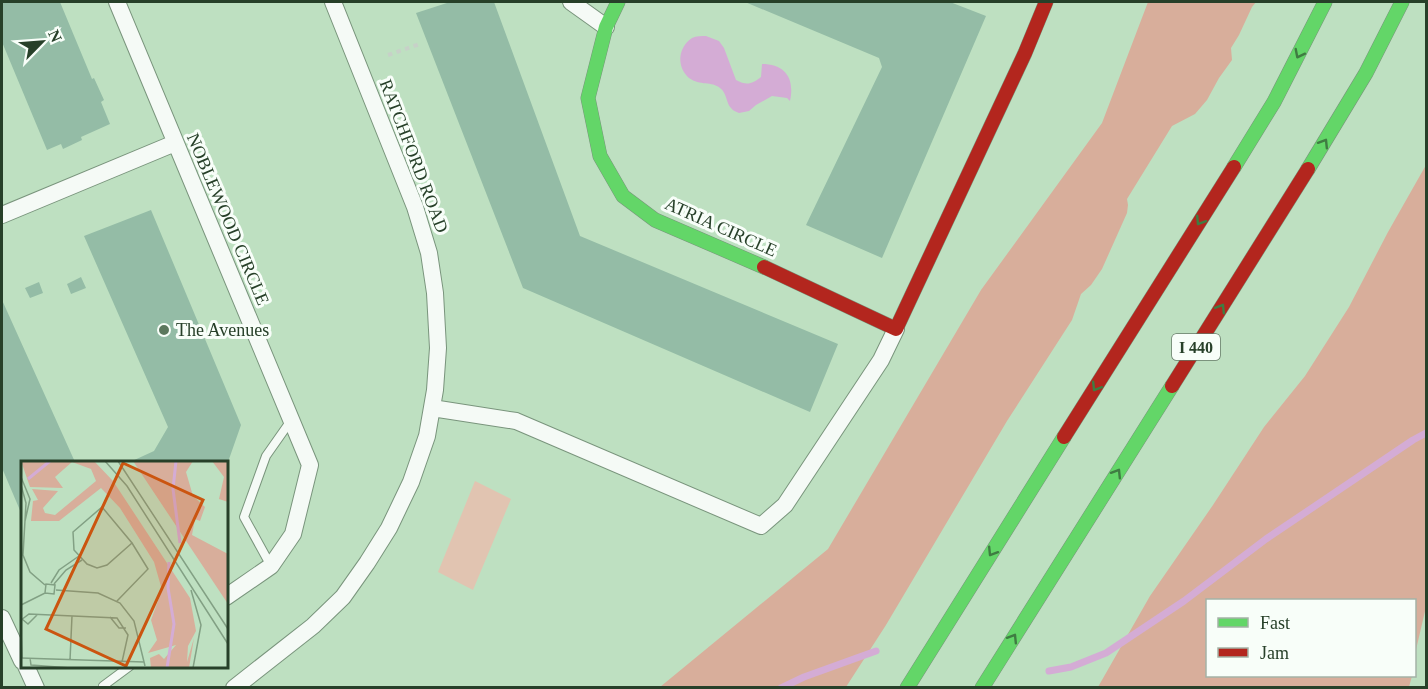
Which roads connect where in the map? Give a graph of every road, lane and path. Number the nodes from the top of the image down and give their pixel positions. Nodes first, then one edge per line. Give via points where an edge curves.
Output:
1 (117, 2) edge
2 (333, 2) edge
3 (570, 2) edge
4 (618, 2) edge
5 (1046, 2) edge
6 (1325, 2) edge
7 (1402, 2) edge
8 (606, 27) junction
9 (420, 44) dead end
10 (388, 55) dead end
11 (175, 143) junction
12 (2, 215) edge
13 (896, 329) junction
14 (432, 408) junction
15 (292, 419) junction
16 (271, 566) junction
17 (228, 596) edge
18 (2, 618) edge
19 (21, 655) edge
20 (28, 668) edge
21 (127, 668) edge
22 (37, 686) edge
23 (103, 686) edge
24 (234, 687) edge
25 (907, 687) edge
26 (982, 687) edge

1 - 11 street, NOBLEWOOD CIRCLE
2 - 14 street, RATCHFORD ROAD via 415,207 429,253 438,348
3 - 8 street
4 - 8 main road, ATRIA CIRCLE
5 - 13 main road
6 -> 25 main road via 1274,102
26 -> 7 main road, I 440 via 1326,141
8 - 13 main road, ATRIA CIRCLE via 588,98 600,156 623,196 655,220
9 - 10 path
11 - 12 street
11 - 15 street, NOBLEWOOD CIRCLE
13 - 14 street via 880,360 785,505 761,526 516,421
14 - 24 street, RATCHFORD ROAD via 411,482 389,528 343,597 313,626
15 - 16 street, NOBLEWOOD CIRCLE via 310,465 293,534
15 - 16 lane via 266,456 244,518
16 - 17 street, NOBLEWOOD CIRCLE
18 - 19 street
20 - 22 street
21 - 23 lane

